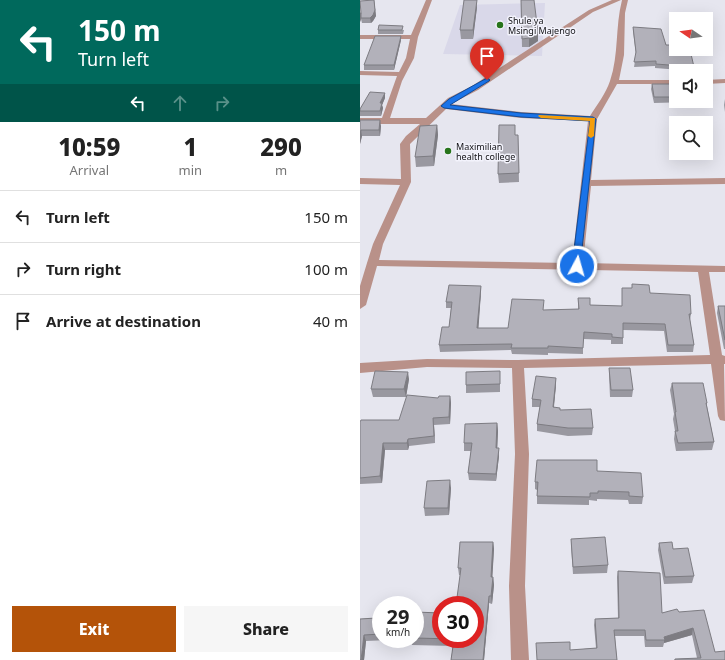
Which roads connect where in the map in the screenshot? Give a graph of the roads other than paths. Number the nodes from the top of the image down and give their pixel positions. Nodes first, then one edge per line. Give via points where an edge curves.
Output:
1 (429, 0) edge
2 (618, 0) edge
3 (625, 0) edge
4 (360, 37) edge
5 (414, 37) junction
6 (360, 73) edge
7 (402, 74) junction
8 (725, 81) edge
9 (614, 82) junction
10 (669, 82) edge
11 (713, 82) edge
12 (444, 106) junction
13 (593, 119) junction
14 (360, 121) edge
15 (385, 121) junction
16 (426, 122) junction
17 (360, 181) edge
18 (725, 181) edge
19 (406, 182) junction
20 (586, 183) junction
21 (372, 263) junction
22 (577, 266) junction
23 (703, 269) junction
24 (725, 269) edge
25 (360, 305) edge
26 (721, 360) edge
27 (518, 364) junction
28 (360, 368) edge
29 (725, 416) edge
30 (520, 660) edge

1 - 5 street
2 - 12 street via 591,11
3 - 9 street via 620,55
4 - 5 street
5 - 7 street via 410,58
6 - 7 street
7 - 15 street
8 - 11 street
9 - 10 street
9 - 13 street
12 - 13 street via 521,115
12 - 16 street
13 - 20 street
14 - 15 street
15 - 16 street
16 - 19 street via 405,144
17 - 19 street
18 - 20 street
19 - 21 street
20 - 22 street
21 - 22 street
21 - 25 street
22 - 23 street
23 - 24 street
23 - 26 street
26 - 27 street
26 - 29 street
27 - 28 street via 427,363
27 - 30 street via 522,454 517,586

